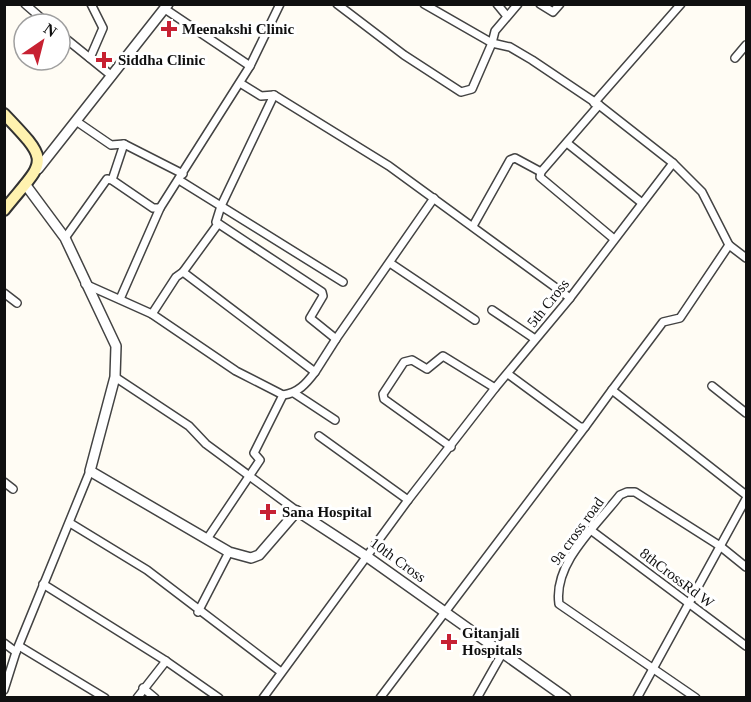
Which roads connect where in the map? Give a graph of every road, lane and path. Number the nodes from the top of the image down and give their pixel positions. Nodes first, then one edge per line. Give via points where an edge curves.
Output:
1 (91, 4) edge
2 (280, 4) edge
3 (337, 4) edge
4 (424, 4) edge
5 (497, 4) edge
6 (518, 4) edge
7 (540, 4) edge
8 (560, 4) edge
9 (681, 4) edge
10 (166, 6) edge
11 (506, 15) junction
12 (492, 42) junction
13 (72, 44) edge
14 (747, 45) edge
15 (90, 58) junction
16 (735, 58) dead end
17 (250, 66) junction
18 (112, 76) junction
19 (240, 83) junction
20 (274, 95) junction
21 (596, 104) junction
22 (4, 114) edge
23 (76, 121) junction
24 (567, 143) junction
25 (124, 144) junction
26 (673, 163) junction
27 (38, 169) junction
28 (541, 172) junction
29 (181, 177) junction
30 (112, 180) junction
31 (25, 184) junction
32 (434, 198) junction
33 (642, 203) junction
34 (221, 206) junction
35 (160, 208) junction
36 (4, 210) edge
37 (218, 224) junction
38 (473, 226) junction
39 (65, 238) junction
40 (614, 239) junction
41 (729, 245) junction
42 (747, 258) edge
43 (390, 262) junction
44 (183, 272) junction
45 (343, 282) dead end
46 (85, 284) junction
47 (4, 293) edge
48 (570, 298) junction
49 (120, 299) junction
50 (17, 303) dead end
51 (492, 310) dead end
52 (152, 314) junction
53 (475, 320) dead end
54 (336, 339) junction
55 (535, 339) junction
56 (315, 372) junction
57 (508, 374) junction
58 (115, 377) junction
59 (712, 386) dead end
60 (495, 388) junction
61 (612, 390) junction
62 (294, 393) junction
63 (283, 395) junction
64 (747, 413) edge
65 (335, 420) dead end
66 (585, 427) junction
67 (319, 436) dead end
68 (451, 447) junction
69 (90, 471) junction
70 (248, 475) junction
71 (4, 482) edge
72 (13, 489) dead end
73 (747, 497) edge
74 (408, 500) junction
75 (297, 511) junction
76 (70, 523) junction
77 (592, 531) junction
78 (207, 539) junction
79 (720, 546) junction
80 (229, 552) junction
81 (366, 556) junction
82 (747, 567) edge
83 (43, 584) junction
84 (689, 603) junction
85 (198, 612) junction
86 (445, 613) junction
87 (4, 643) edge
88 (747, 646) edge
89 (18, 649) junction
90 (503, 652) junction
91 (166, 661) junction
92 (653, 668) junction
93 (280, 672) junction
94 (143, 688) junction
95 (4, 690) edge
96 (105, 698) edge
97 (137, 698) edge
98 (155, 698) edge
99 (219, 698) edge
100 (263, 698) edge
101 (380, 698) edge
102 (477, 698) edge
103 (566, 698) edge
104 (637, 698) edge
105 (696, 698) edge

1 - 15 street via 103,28
2 - 17 street
3 - 12 street via 461,92 472,89
4 - 12 street
5 - 11 street
6 - 11 street
7 - 8 street via 553,12
9 - 21 street
10 - 17 street
10 - 18 street
11 - 12 street
12 - 21 street via 510,46
13 - 15 street
14 - 16 street
15 - 18 street
17 - 19 street
18 - 23 street
19 - 20 street via 261,96
19 - 29 street
20 - 32 street
20 - 34 street
21 - 24 street
21 - 26 street
22 - 27 main road via 34,144 39,154
23 - 25 street via 111,145
23 - 27 street
24 - 28 street
24 - 33 street
25 - 29 street
25 - 30 street
26 - 33 street, 5th Cross
26 - 41 street via 702,192
27 - 31 main road
28 - 38 street via 515,158 510,160
28 - 40 street via 540,177
29 - 34 street
29 - 35 street
30 - 35 street via 150,207
30 - 39 street via 105,180
31 - 36 main road
31 - 39 street
32 - 38 street
32 - 43 street
33 - 40 street, 5th Cross
34 - 37 street
34 - 45 street
35 - 49 street
37 - 44 street
37 - 54 street via 320,290 323,296 310,318
38 - 48 street
39 - 46 street
40 - 48 street, 5th Cross
41 - 42 street
41 - 61 street via 680,318 663,322
43 - 53 street
43 - 54 street
44 - 52 street
44 - 56 street
46 - 49 street
46 - 58 street via 114,339 118,355
47 - 50 street
48 - 55 street, 5th Cross
49 - 52 street
51 - 55 street
52 - 63 street via 236,371
54 - 56 street
55 - 57 street, 5th Cross
56 - 62 street
57 - 60 street, 5th Cross
57 - 66 street via 574,424
58 - 69 street
58 - 70 street via 189,426
59 - 64 street
60 - 68 street, 5th Cross
60 - 68 street via 443,356 427,369 412,360 404,362 382,394 384,399
61 - 66 street
61 - 73 street
62 - 63 street
62 - 65 street
63 - 70 street via 254,453 260,460
66 - 86 street
67 - 74 street
68 - 74 street, 5th Cross
69 - 76 street
69 - 78 street
70 - 75 street
70 - 78 street
71 - 72 street
73 - 79 street
74 - 81 street, 5th Cross
75 - 80 street via 259,555 251,558
75 - 81 street, 10th Cross
76 - 83 street
76 - 85 street via 147,570
77 - 79 street, 9a cross road via 620,495 635,492
77 - 84 street, 8thCrossRd W
77 - 92 street, 9a cross road via 563,567 556,588 559,604
78 - 80 street
79 - 82 street, 9a cross road
79 - 84 street
80 - 85 street
81 - 86 street, 10th Cross
81 - 93 street, 5th Cross
83 - 89 street
83 - 91 street
84 - 88 street, 8thCrossRd W
84 - 92 street
85 - 93 street
86 - 90 street, 10th Cross
86 - 101 street
87 - 89 street
89 - 95 street
89 - 96 street
90 - 102 street
90 - 103 street, 10th Cross
91 - 94 street
91 - 99 street
92 - 104 street
92 - 105 street, 9a cross road
93 - 100 street, 5th Cross
94 - 97 street
94 - 98 street

